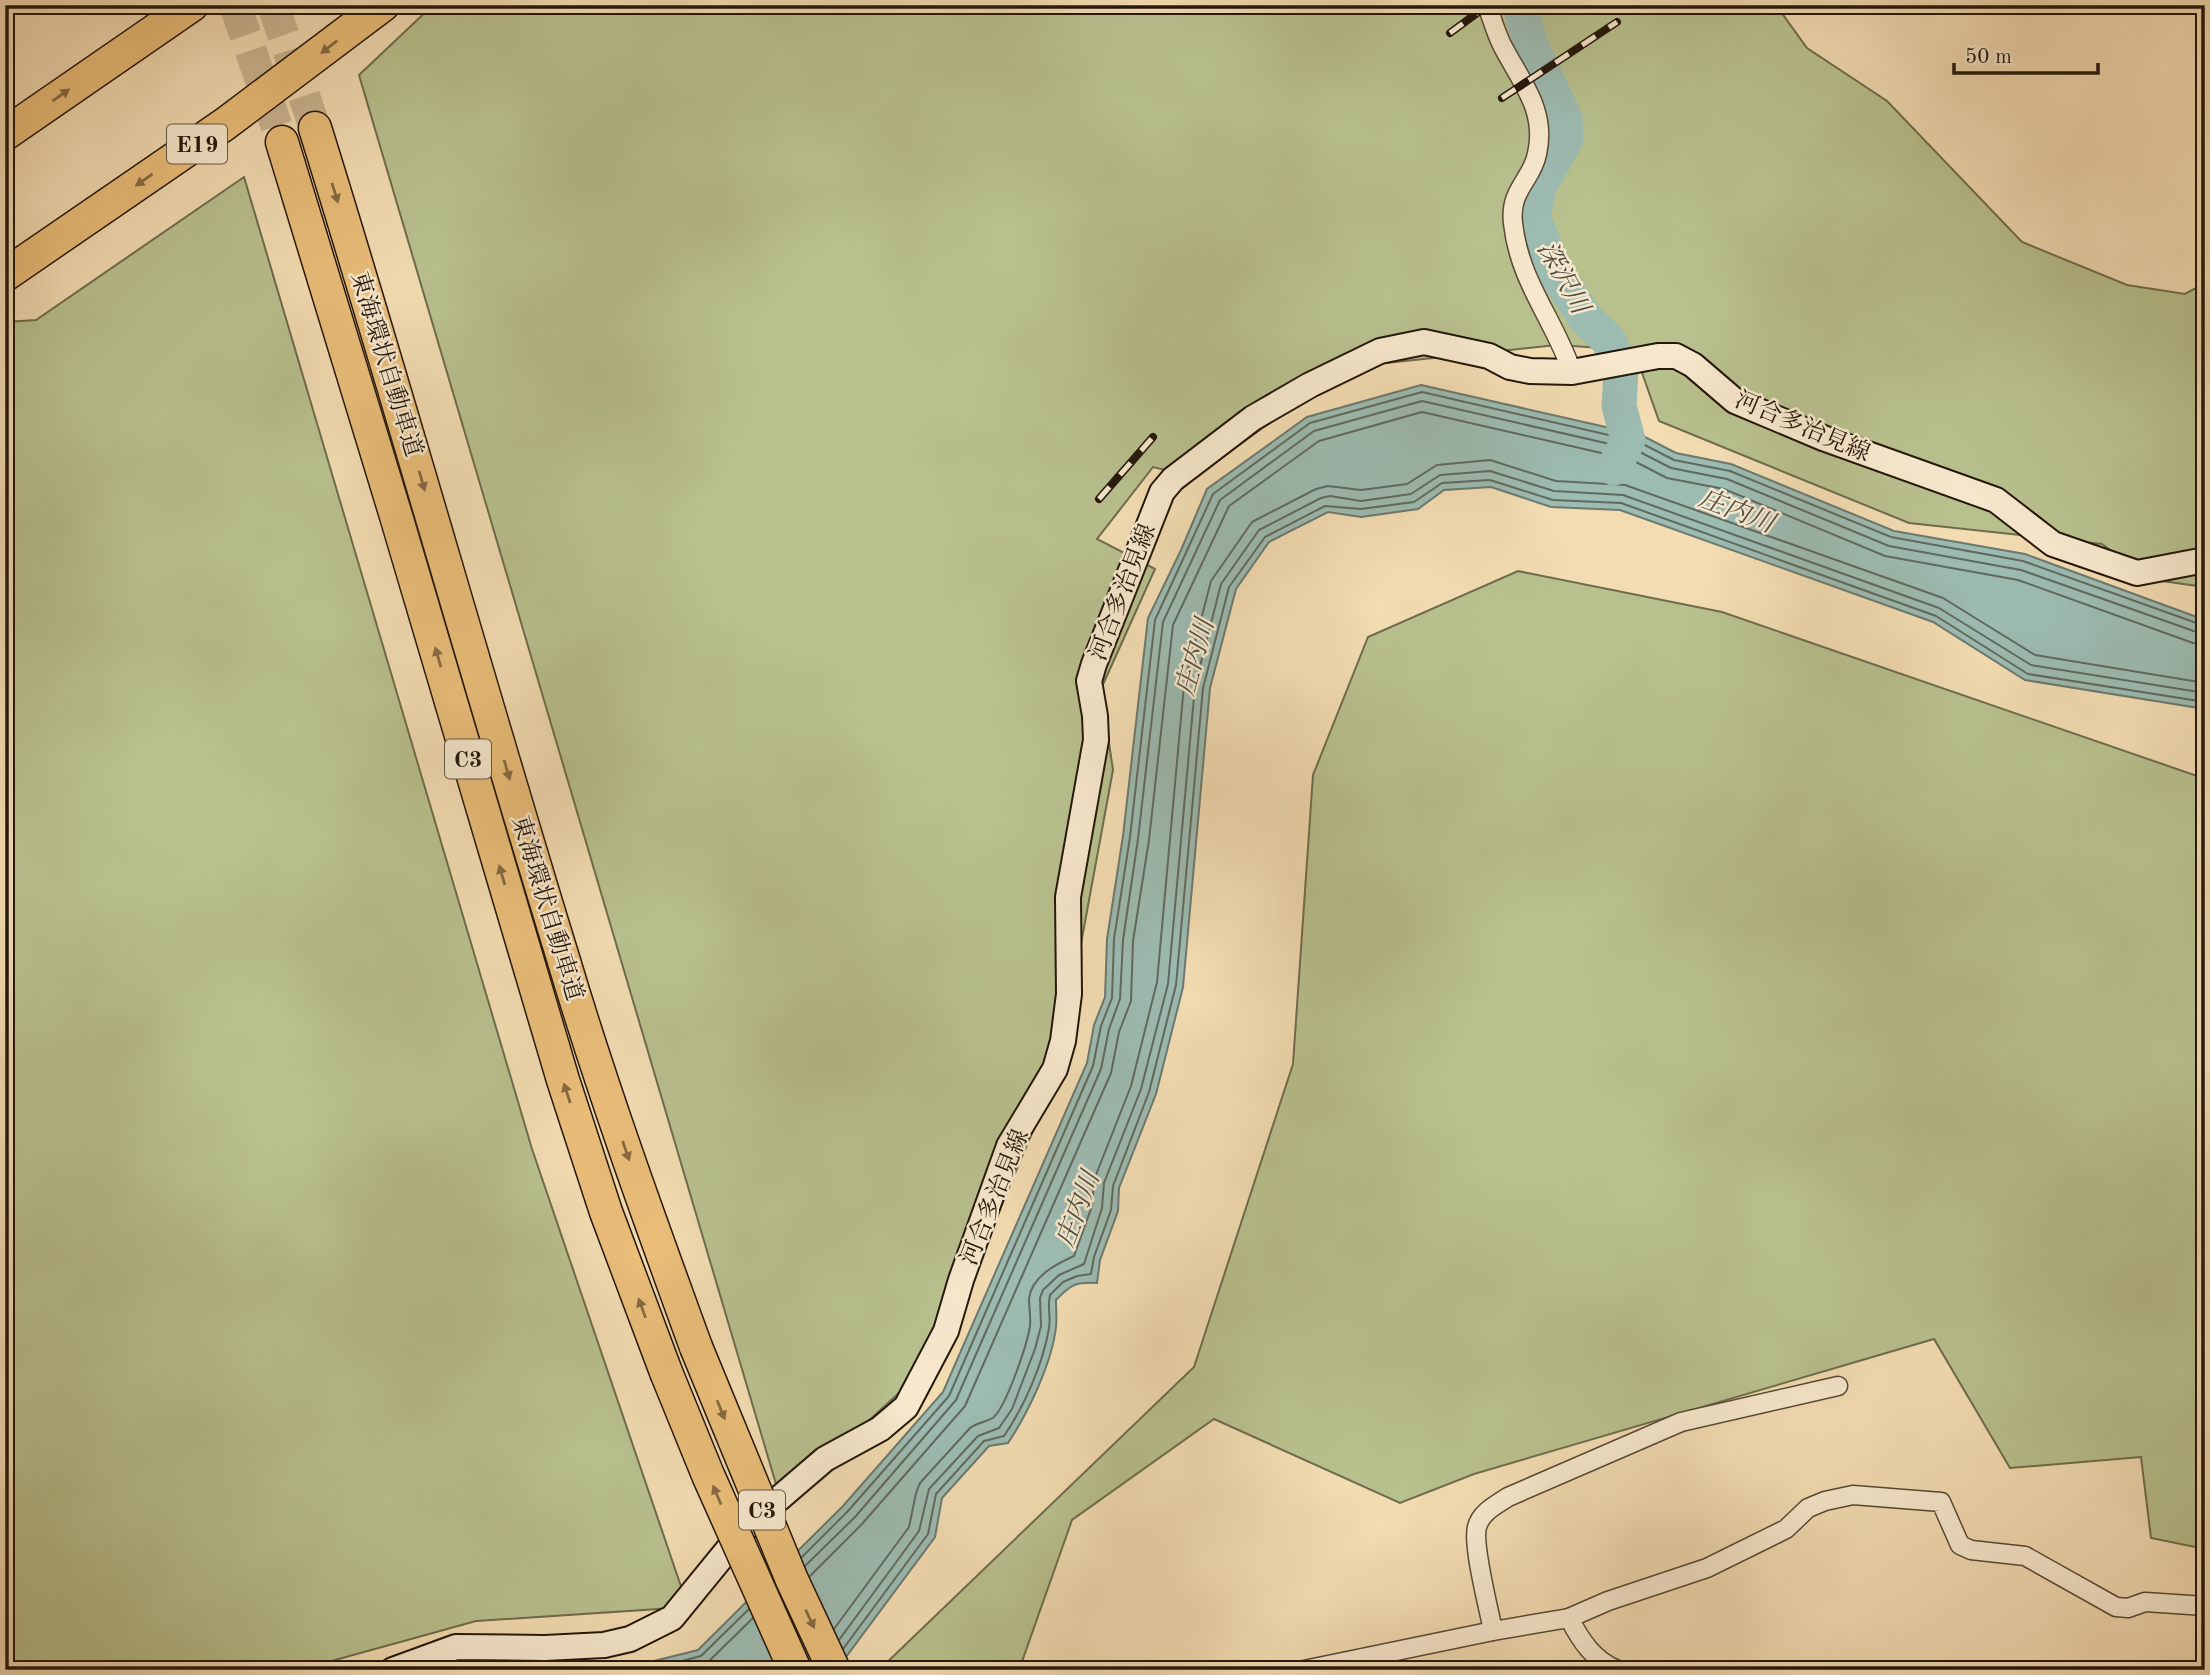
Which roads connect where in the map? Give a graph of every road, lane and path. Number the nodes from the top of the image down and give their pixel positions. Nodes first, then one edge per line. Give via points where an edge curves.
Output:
1 (192, 5) edge
2 (383, 5) edge
3 (1487, 5) edge
4 (315, 128) tunnel mouth
5 (5, 134) edge
6 (282, 142) tunnel mouth
7 (5, 275) edge
8 (1579, 370) junction
9 (2205, 560) edge
10 (1838, 1387) dead end
11 (2205, 1606) edge
12 (1570, 1618) junction
13 (1493, 1631) junction
14 (393, 1670) edge
15 (795, 1670) edge
16 (834, 1670) edge
17 (1304, 1670) edge
18 (1618, 1670) edge

5 -> 1 highway
2 -> 7 highway, E19 via 225,124
3 - 8 street via 1501,43 1535,105 1541,129 1537,157 1516,193 1512,220 1518,251 1530,288
4 -> 16 highway, 東海環状自動車道 / C3, bridge via 563,959 639,1192 696,1347
15 -> 6 highway, 東海環状自動車道 / C3, bridge via 666,1372 606,1212
8 - 9 main road, 河合多治見線 via 1676,356 1735,401 1823,439 1996,500 2053,544 2137,573
8 - 14 main road, 河合多治見線 via 1530,371 1489,356 1424,342 1380,351 1253,418 1161,492 1089,681 1096,740 1068,897 1069,994 1063,1041 1055,1069 1010,1146 946,1331 906,1407 880,1429 825,1459 748,1525 672,1618 629,1639 604,1645 456,1647
10 - 13 street via 1681,1422 1508,1497 1486,1511 1477,1526 1476,1541
11 - 12 street via 2146,1602 2116,1607 2025,1556 1959,1545 1941,1502 1853,1495 1808,1508 1786,1529 1707,1568
12 - 13 street
12 - 18 street via 1583,1644
13 - 17 street

